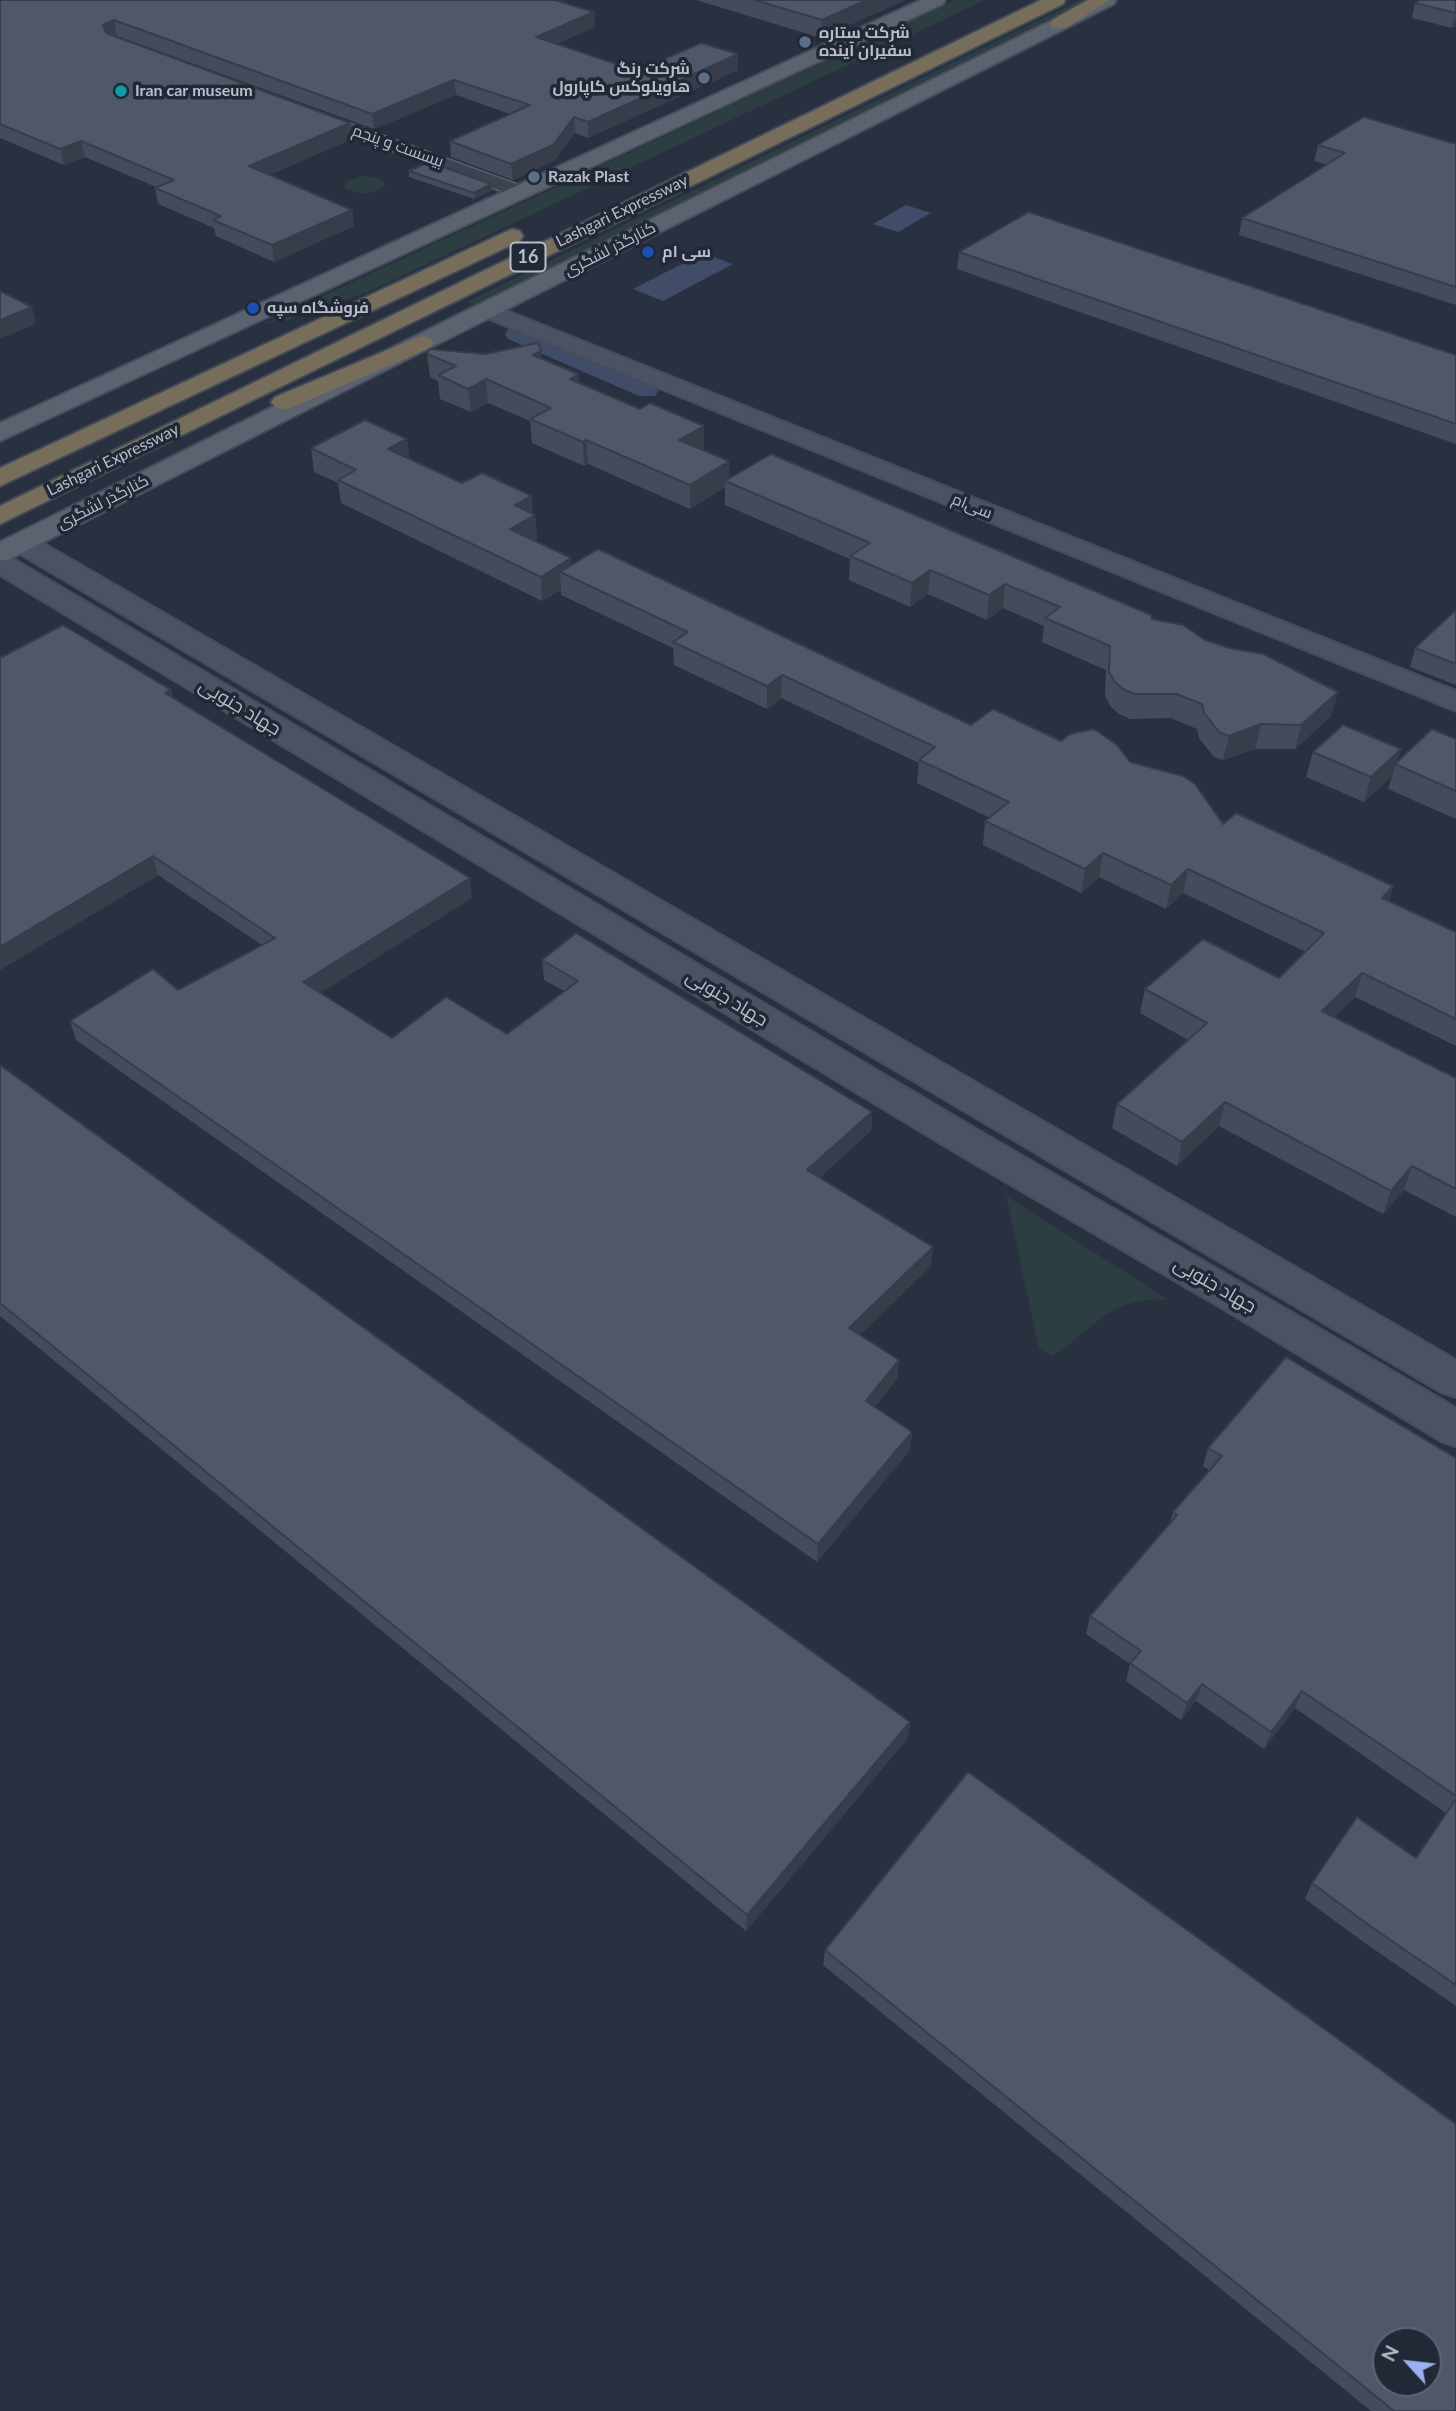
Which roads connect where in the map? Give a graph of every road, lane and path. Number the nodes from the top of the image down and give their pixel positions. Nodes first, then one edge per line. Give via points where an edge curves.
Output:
1 (936, 0) edge
2 (1007, 0) edge
3 (1056, 0) edge
4 (1101, 0) edge
5 (1107, 0) edge
6 (1059, 24) junction
7 (839, 82) dead end
8 (299, 110) edge
9 (521, 192) junction
10 (537, 224) dead end
11 (487, 310) junction
12 (421, 343) joint
13 (0, 433) edge
14 (0, 478) edge
15 (4, 538) edge
16 (1456, 702) edge
17 (1456, 1380) edge
18 (1456, 1429) edge

1 - 9 main road
2 - 7 highway
3 - 15 highway, Lashgari Expressway / 16
4 - 6 highway
5 - 6 main road, کنارگذر لشگری
6 - 11 main road, کنارگذر لشگری
8 - 9 street, بیسست و پنجم
9 - 13 main road
10 - 14 highway, Lashgari Expressway / 16
11 - 12 main road, کنارگذر لشگری
11 - 16 street, سی‌ام
12 - 15 highway
15 - 17 street, جهاد جنوبی
15 - 18 street, جهاد جنوبی via 944,1128

